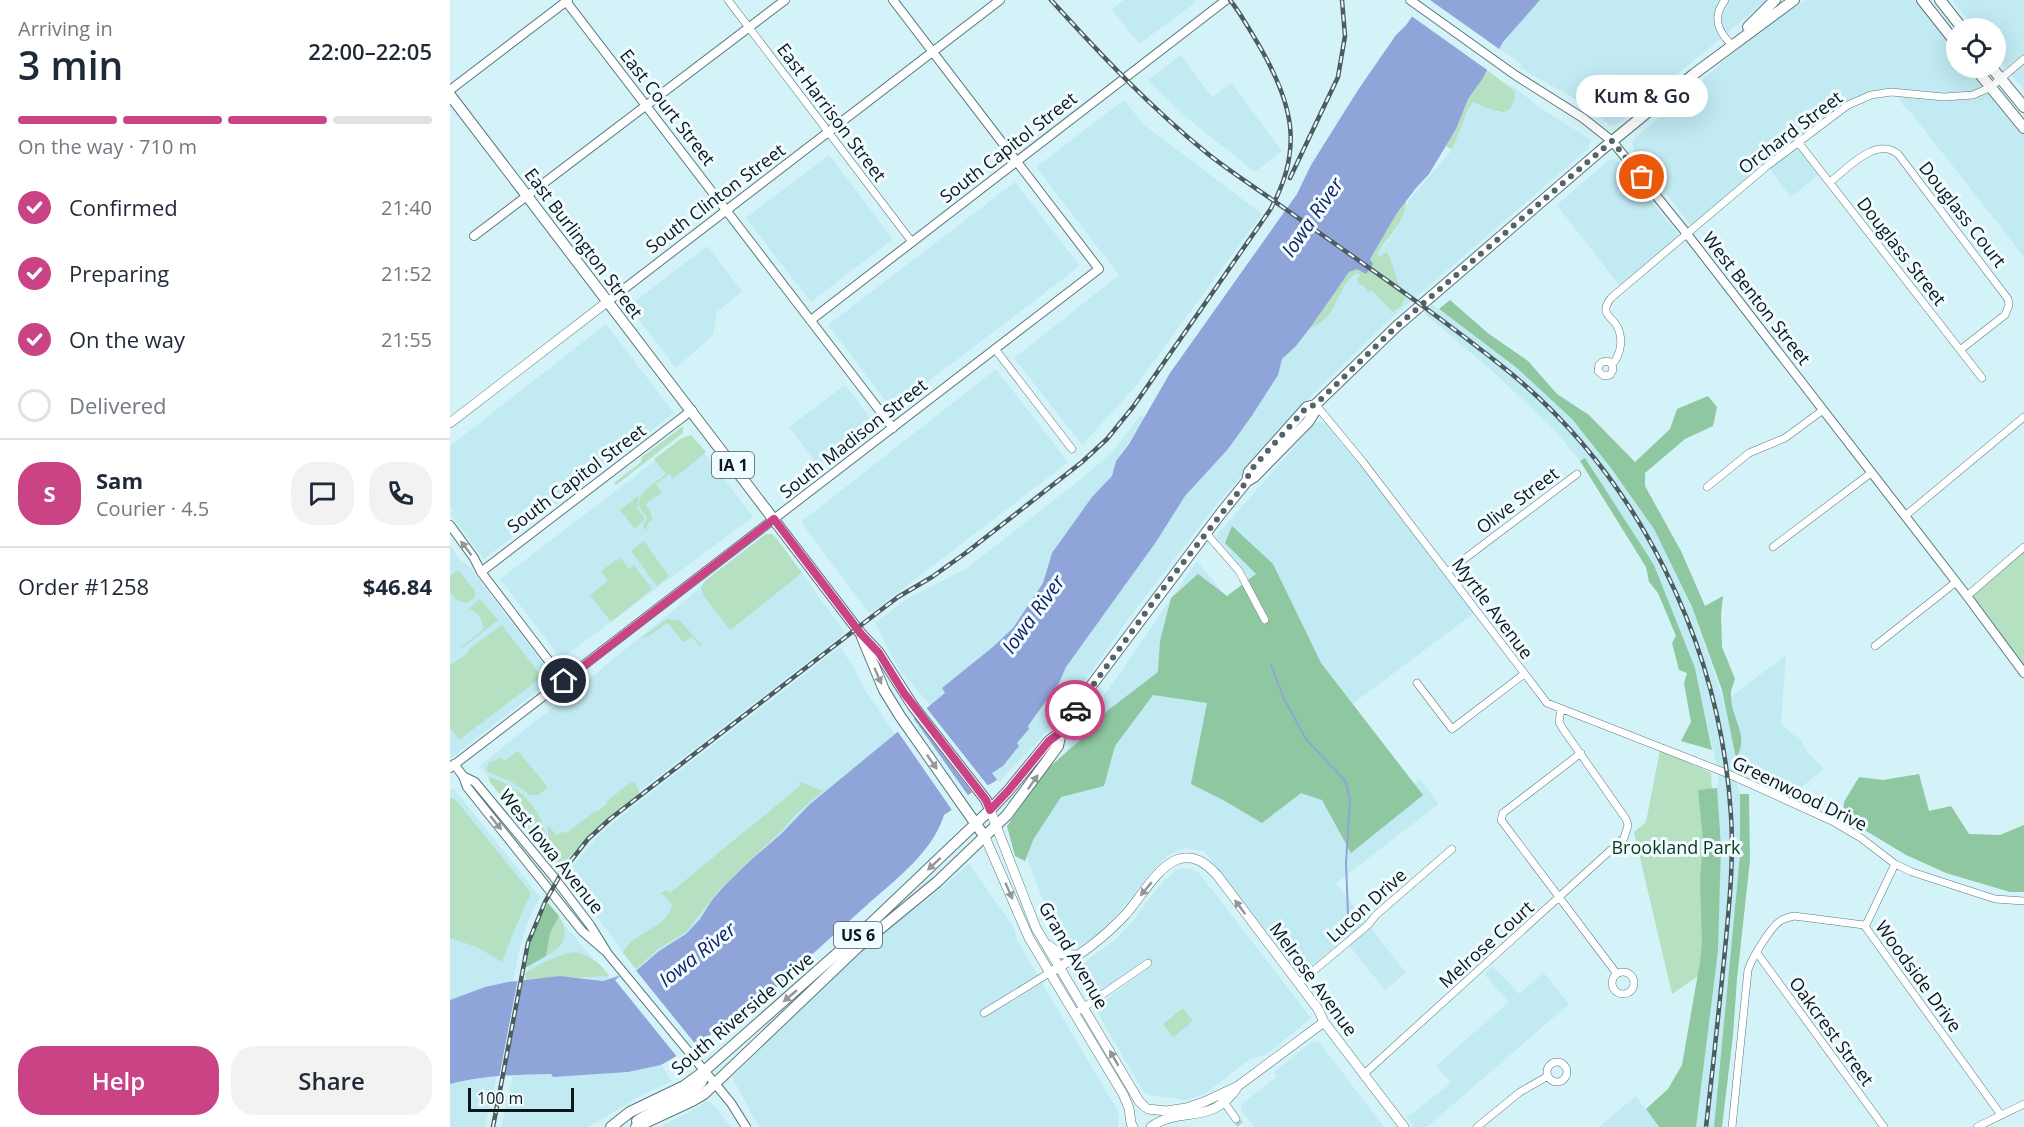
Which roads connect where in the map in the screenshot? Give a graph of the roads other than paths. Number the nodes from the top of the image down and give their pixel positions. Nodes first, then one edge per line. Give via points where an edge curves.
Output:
1 (566, 0) edge
2 (728, 0) edge
3 (785, 0) edge
4 (893, 0) edge
5 (1000, 0) edge
6 (1410, 0) edge
7 (1725, 0) edge
8 (1775, 0) edge
9 (1794, 0) edge
10 (1922, 0) edge
11 (1940, 0) edge
12 (1221, 1) edge
13 (1954, 18) edge
14 (749, 27) junction
15 (1946, 30) edge
16 (1732, 45) junction
17 (932, 52) junction
18 (2024, 59) edge
19 (1983, 78) edge
20 (2001, 79) junction
21 (1990, 87) junction
22 (450, 90) edge
23 (450, 95) edge
24 (645, 105) junction
25 (2024, 107) edge
26 (2024, 128) edge
27 (829, 132) junction
28 (1612, 141) junction
29 (1798, 142) junction
30 (1016, 162) junction
31 (1830, 182) junction
32 (526, 196) junction
33 (726, 210) junction
34 (1688, 234) junction
35 (474, 236) dead end
36 (912, 242) junction
37 (607, 302) junction
38 (811, 320) junction
39 (995, 349) junction
40 (1960, 350) junction
41 (1612, 365) dead end
42 (1982, 378) dead end
43 (1315, 405) junction
44 (692, 410) junction
45 (1822, 410) junction
46 (2024, 417) edge
47 (450, 423) edge
48 (893, 428) junction
49 (1072, 449) dead end
50 (1871, 473) junction
51 (1577, 474) dead end
52 (1707, 487) dead end
53 (1905, 516) junction
54 (774, 519) junction
55 (450, 525) edge
56 (1206, 533) junction
57 (1773, 547) dead end
58 (2024, 547) edge
59 (481, 572) junction
60 (1447, 572) junction
61 (1956, 582) junction
62 (1967, 596) junction
63 (1266, 621) dead end
64 (861, 634) junction
65 (1875, 646) dead end
66 (2024, 673) edge
67 (1524, 674) junction
68 (564, 681) junction
69 (1417, 683) dead end
70 (1561, 709) junction
71 (1061, 732) junction
72 (1581, 753) junction
73 (452, 766) edge
74 (990, 810) junction
75 (976, 824) junction
76 (997, 827) junction
77 (985, 837) junction
78 (1452, 849) dead end
79 (1895, 864) junction
80 (1560, 897) junction
81 (2024, 901) edge
82 (1865, 927) junction
83 (1040, 936) junction
84 (1757, 953) junction
85 (1082, 954) junction
86 (1148, 963) dead end
87 (1060, 967) junction
88 (1049, 973) junction
89 (1617, 974) dead end
90 (1299, 983) junction
91 (1084, 1006) junction
92 (984, 1012) dead end
93 (1075, 1013) junction
94 (1324, 1022) junction
95 (703, 1072) junction
96 (1364, 1074) junction
97 (1548, 1076) dead end
98 (714, 1084) junction
99 (1238, 1086) junction
100 (1224, 1102) junction
101 (2024, 1104) edge
102 (1146, 1108) junction
103 (2001, 1115) junction
104 (1236, 1119) tunnel mouth
105 (1131, 1123) edge
106 (611, 1127) edge
107 (634, 1127) edge
108 (746, 1127) edge
109 (1151, 1127) edge
110 (1404, 1127) edge
111 (1477, 1127) edge
112 (1732, 1127) edge
113 (1884, 1127) edge
114 (1977, 1127) edge

1 - 22 street
1 - 24 street, East Court Street
2 - 14 street, East Harrison Street
3 - 14 street
4 - 17 street
5 - 17 street, South Clinton Street
6 - 28 street, West Benton Street
7 - 16 street via 1718,14 1718,26
8 - 16 main road, South Riverside Drive / US 6
9 - 16 main road, South Riverside Drive / US 6
10 - 15 main road
11 - 13 main road
12 - 30 street, South Capitol Street
14 - 24 street
14 - 27 street, East Harrison Street
16 - 28 main road, South Riverside Drive / US 6
17 - 27 street, South Clinton Street
17 - 30 street
18 - 20 street, Orchard Street
19 - 21 main road
20 - 21 street, Orchard Street
20 - 25 main road
21 - 26 main road
21 - 29 street, Orchard Street via 1963,97 1891,92 1871,95 1848,105
23 - 32 main road, East Burlington Street / IA 1
24 - 32 street
24 - 33 street, East Court Street
27 - 33 street, South Clinton Street
27 - 36 street, East Harrison Street
28 - 34 street, West Benton Street
28 - 43 main road, South Riverside Drive / US 6 via 1397,326
29 - 31 street, Douglass Street
29 - 34 street, Orchard Street
30 - 36 street, South Capitol Street
30 - 39 street, South Madison Street via 1099,269
31 - 40 street, Douglass Street
31 - 40 street, Douglass Court via 1879,148 1894,151 1905,164 2008,298 2005,315
32 - 35 street
32 - 37 main road, East Burlington Street / IA 1
33 - 37 street, South Clinton Street
33 - 38 street, East Court Street
34 - 41 street, Orchard Street via 1611,298 1606,313 1620,336 1620,353
34 - 45 street, West Benton Street
36 - 38 street, South Capitol Street
37 - 44 main road, East Burlington Street / IA 1
37 - 47 main road, South Clinton Street
38 - 48 street, East Court Street
39 - 48 street, South Madison Street
39 - 49 street
40 - 42 street, Douglass Street
43 - 56 main road, South Riverside Drive / US 6 via 1316,411 1308,422 1247,481
43 - 60 street, Myrtle Avenue
44 - 54 main road, IA 1
44 - 59 street, South Capitol Street
45 - 50 street, West Benton Street
45 - 52 street via 1785,438 1749,453
46 - 53 street
48 - 54 street, South Madison Street
50 - 53 street, West Benton Street
50 - 57 street
51 - 60 street, Olive Street
53 - 61 street, West Benton Street
54 - 64 main road, IA 1
54 - 68 street, South Madison Street
59 -> 55 street
56 - 63 street via 1239,571
56 - 71 main road, South Riverside Drive / US 6
58 - 62 street
59 - 68 street
60 - 67 street, Myrtle Avenue
61 - 62 street, West Benton Street
61 - 65 street
62 - 66 street, West Benton Street
64 - 74 main road, IA 1 via 879,653
64 -> 75 main road, IA 1 via 884,690
67 - 69 street via 1452,729
67 - 70 street, Myrtle Avenue via 1546,703
68 - 73 street, South Madison Street
70 - 72 street via 1560,725
70 - 79 street, Greenwood Drive via 1726,773 1832,821
71 - 74 main road, South Riverside Drive / US 6
76 -> 71 main road, South Riverside Drive / US 6 via 1058,746
72 - 80 street, Melrose Court via 1628,825 1624,838
72 - 80 street via 1501,816 1502,824
73 - 95 street, West Iowa Avenue via 475,782 553,876 608,954
74 - 75 main road, South Riverside Drive / US 6
74 - 76 main road, Grand Avenue
75 - 77 main road, Grand Avenue / IA 1
75 -> 95 main road, South Riverside Drive / US 6
76 - 77 main road, South Riverside Drive / US 6
76 - 83 main road, Grand Avenue
77 -> 88 main road, Grand Avenue via 1029,939
77 - 98 main road, South Riverside Drive / US 6 via 873,934
78 - 90 street, Lucon Drive
79 - 81 street, Greenwood Drive via 1980,895
79 - 82 street
80 - 89 street
80 - 96 street, Melrose Court
82 - 84 street, Woodside Drive via 1785,918 1775,925
82 - 103 street, Woodside Drive
83 - 85 main road via 1054,951 1071,956
83 - 87 main road, Grand Avenue
84 - 112 street, Woodside Drive via 1748,970
84 - 113 street, Oakcrest Street
85 - 87 main road
90 -> 85 main road, Melrose Avenue via 1216,875 1192,858 1171,863 1127,913
86 - 91 street
87 - 88 main road
87 - 91 main road, Grand Avenue
88 - 92 street
88 - 93 main road, Grand Avenue
90 - 94 main road, Melrose Avenue
91 - 93 street
102 -> 91 main road, Grand Avenue
93 - 105 main road, Grand Avenue via 1119,1087
94 - 96 main road, Melrose Avenue
94 - 99 main road
95 - 98 street, West Iowa Avenue
95 - 106 main road, South Riverside Drive / US 6 via 684,1086 630,1112
95 - 107 main road via 702,1082 691,1092 652,1111
96 - 110 main road, Melrose Avenue
97 - 111 street via 1513,1097
98 - 107 main road, South Riverside Drive / US 6 via 692,1101
98 - 108 street, West Iowa Avenue
99 - 100 main road
99 - 102 main road via 1193,1106 1166,1111
100 - 104 street
100 - 109 main road via 1205,1112 1161,1120
101 - 103 street
102 - 105 main road via 1137,1108
102 - 109 main road via 1154,1116
103 - 114 street

